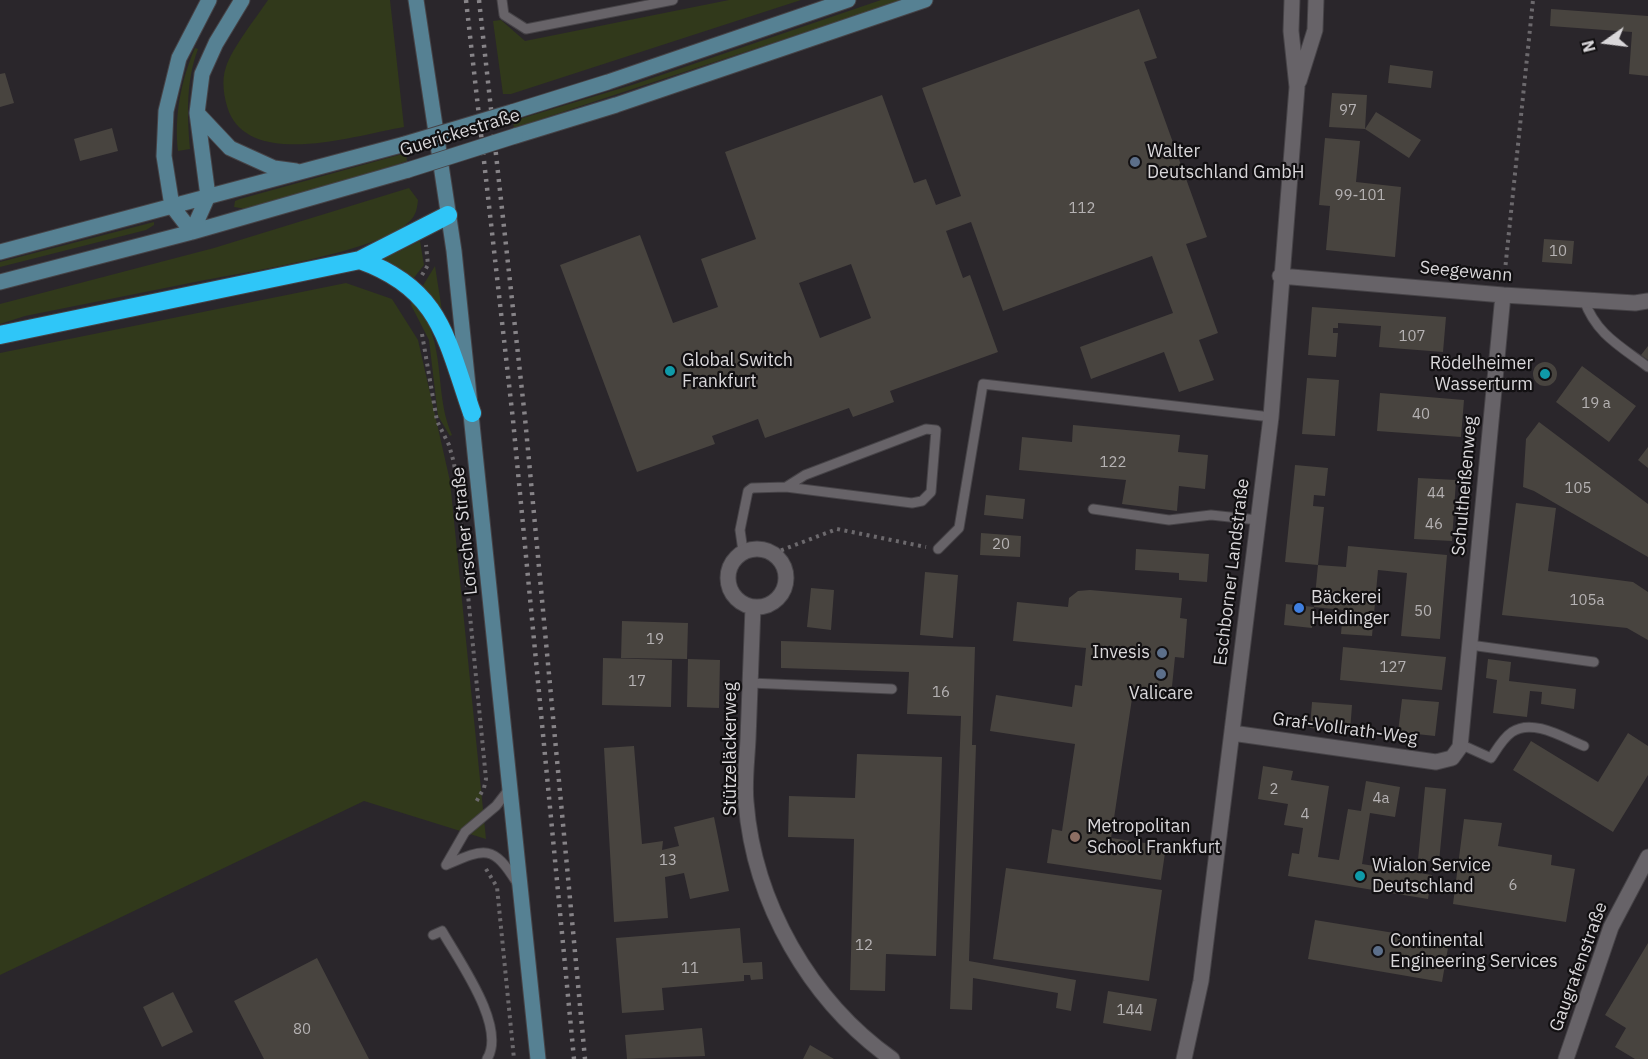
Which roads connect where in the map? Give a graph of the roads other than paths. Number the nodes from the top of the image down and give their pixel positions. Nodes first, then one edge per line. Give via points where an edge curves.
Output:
1 (209, 0) edge
2 (242, 0) edge
3 (416, 0) edge
4 (502, 0) edge
5 (673, 0) edge
6 (848, 0) edge
7 (925, 0) edge
8 (1292, 0) edge
9 (1316, 0) edge
10 (1297, 87) junction
11 (197, 113) junction
12 (305, 172) junction
13 (208, 196) junction
14 (172, 206) junction
15 (448, 215) junction
16 (192, 232) junction
17 (0, 252) edge
18 (360, 260) junction
19 (1280, 276) junction
20 (0, 282) edge
21 (1503, 295) junction
22 (1584, 300) junction
23 (1648, 301) edge
24 (0, 335) edge
25 (1648, 367) edge
26 (472, 413) junction
27 (1271, 417) junction
28 (786, 487) junction
29 (1094, 509) dead end
30 (1258, 520) junction
31 (938, 549) road end
32 (744, 551) junction
33 (753, 607) junction
34 (1470, 645) junction
35 (1594, 662) dead end
36 (750, 683) junction
37 (892, 689) dead end
38 (1232, 733) junction
39 (1460, 744) junction
40 (1584, 746) dead end
41 (1452, 758) joint
42 (510, 788) junction
43 (1648, 857) edge
44 (520, 890) junction
45 (433, 935) dead end
46 (487, 1059) edge
47 (538, 1059) edge
48 (892, 1059) edge
49 (1184, 1059) edge
50 (1566, 1059) edge

1 - 14 main road via 179,58 166,111 164,156
2 - 11 main road via 202,74
3 - 15 main road, Lorscher Straße
4 - 5 lane via 504,15 526,28
6 - 12 main road, Guerickestraße, bridge via 608,82
7 - 16 main road, Guerickestraße, bridge via 616,105
8 - 10 street, Eschborner Landstraße
9 - 10 street, Eschborner Landstraße via 1315,30
10 - 19 street, Eschborner Landstraße
11 - 12 main road via 230,148 274,168
11 - 13 main road
12 - 13 main road, Guerickestraße
13 - 14 main road, Guerickestraße
13 - 16 main road
14 - 16 main road
14 - 17 main road, Guerickestraße
15 - 18 highway
15 - 26 main road, Lorscher Straße
16 - 20 main road, Guerickestraße
18 - 24 highway
18 - 26 highway via 389,271 413,288 432,310
19 - 21 street, Seegewann
19 - 27 street, Eschborner Landstraße
21 - 22 street, Seegewann
21 - 34 street, Schultheißenweg
22 - 23 street, Seegewann
22 - 25 lane via 1591,319 1602,332
26 - 42 main road, Lorscher Straße
27 - 30 street, Eschborner Landstraße
27 - 31 lane via 983,384 959,528
28 - 28 lane via 912,503 922,501 931,492 936,430 926,429 805,475
28 - 32 lane via 748,491 740,530
29 - 30 lane via 1170,520 1211,515
30 - 38 street, Eschborner Landstraße
32 - 33 street via 731,563 727,577 730,590 741,603
32 - 33 street via 761,548 774,553 784,567 781,595 766,606
33 - 36 street, Stützeläckerweg
34 - 35 lane
34 - 39 street, Schultheißenweg
36 - 37 lane
36 - 48 street, Stützeläckerweg via 746,801 754,849 769,897 801,963 837,1013
38 - 41 street, Graf-Vollrath-Weg via 1436,762
38 - 49 street, Eschborner Landstraße via 1201,981
39 - 40 lane via 1491,758 1511,732 1529,728
39 - 41 street, Schultheißenweg
42 - 44 main road, Lorscher Straße
42 - 44 lane via 496,806 465,832 447,865 475,853 491,854 503,861
43 - 50 street, Gaugrafenstraße via 1611,927
44 - 47 main road, Lorscher Straße
45 - 46 lane via 442,931 482,1004 492,1030 492,1050

